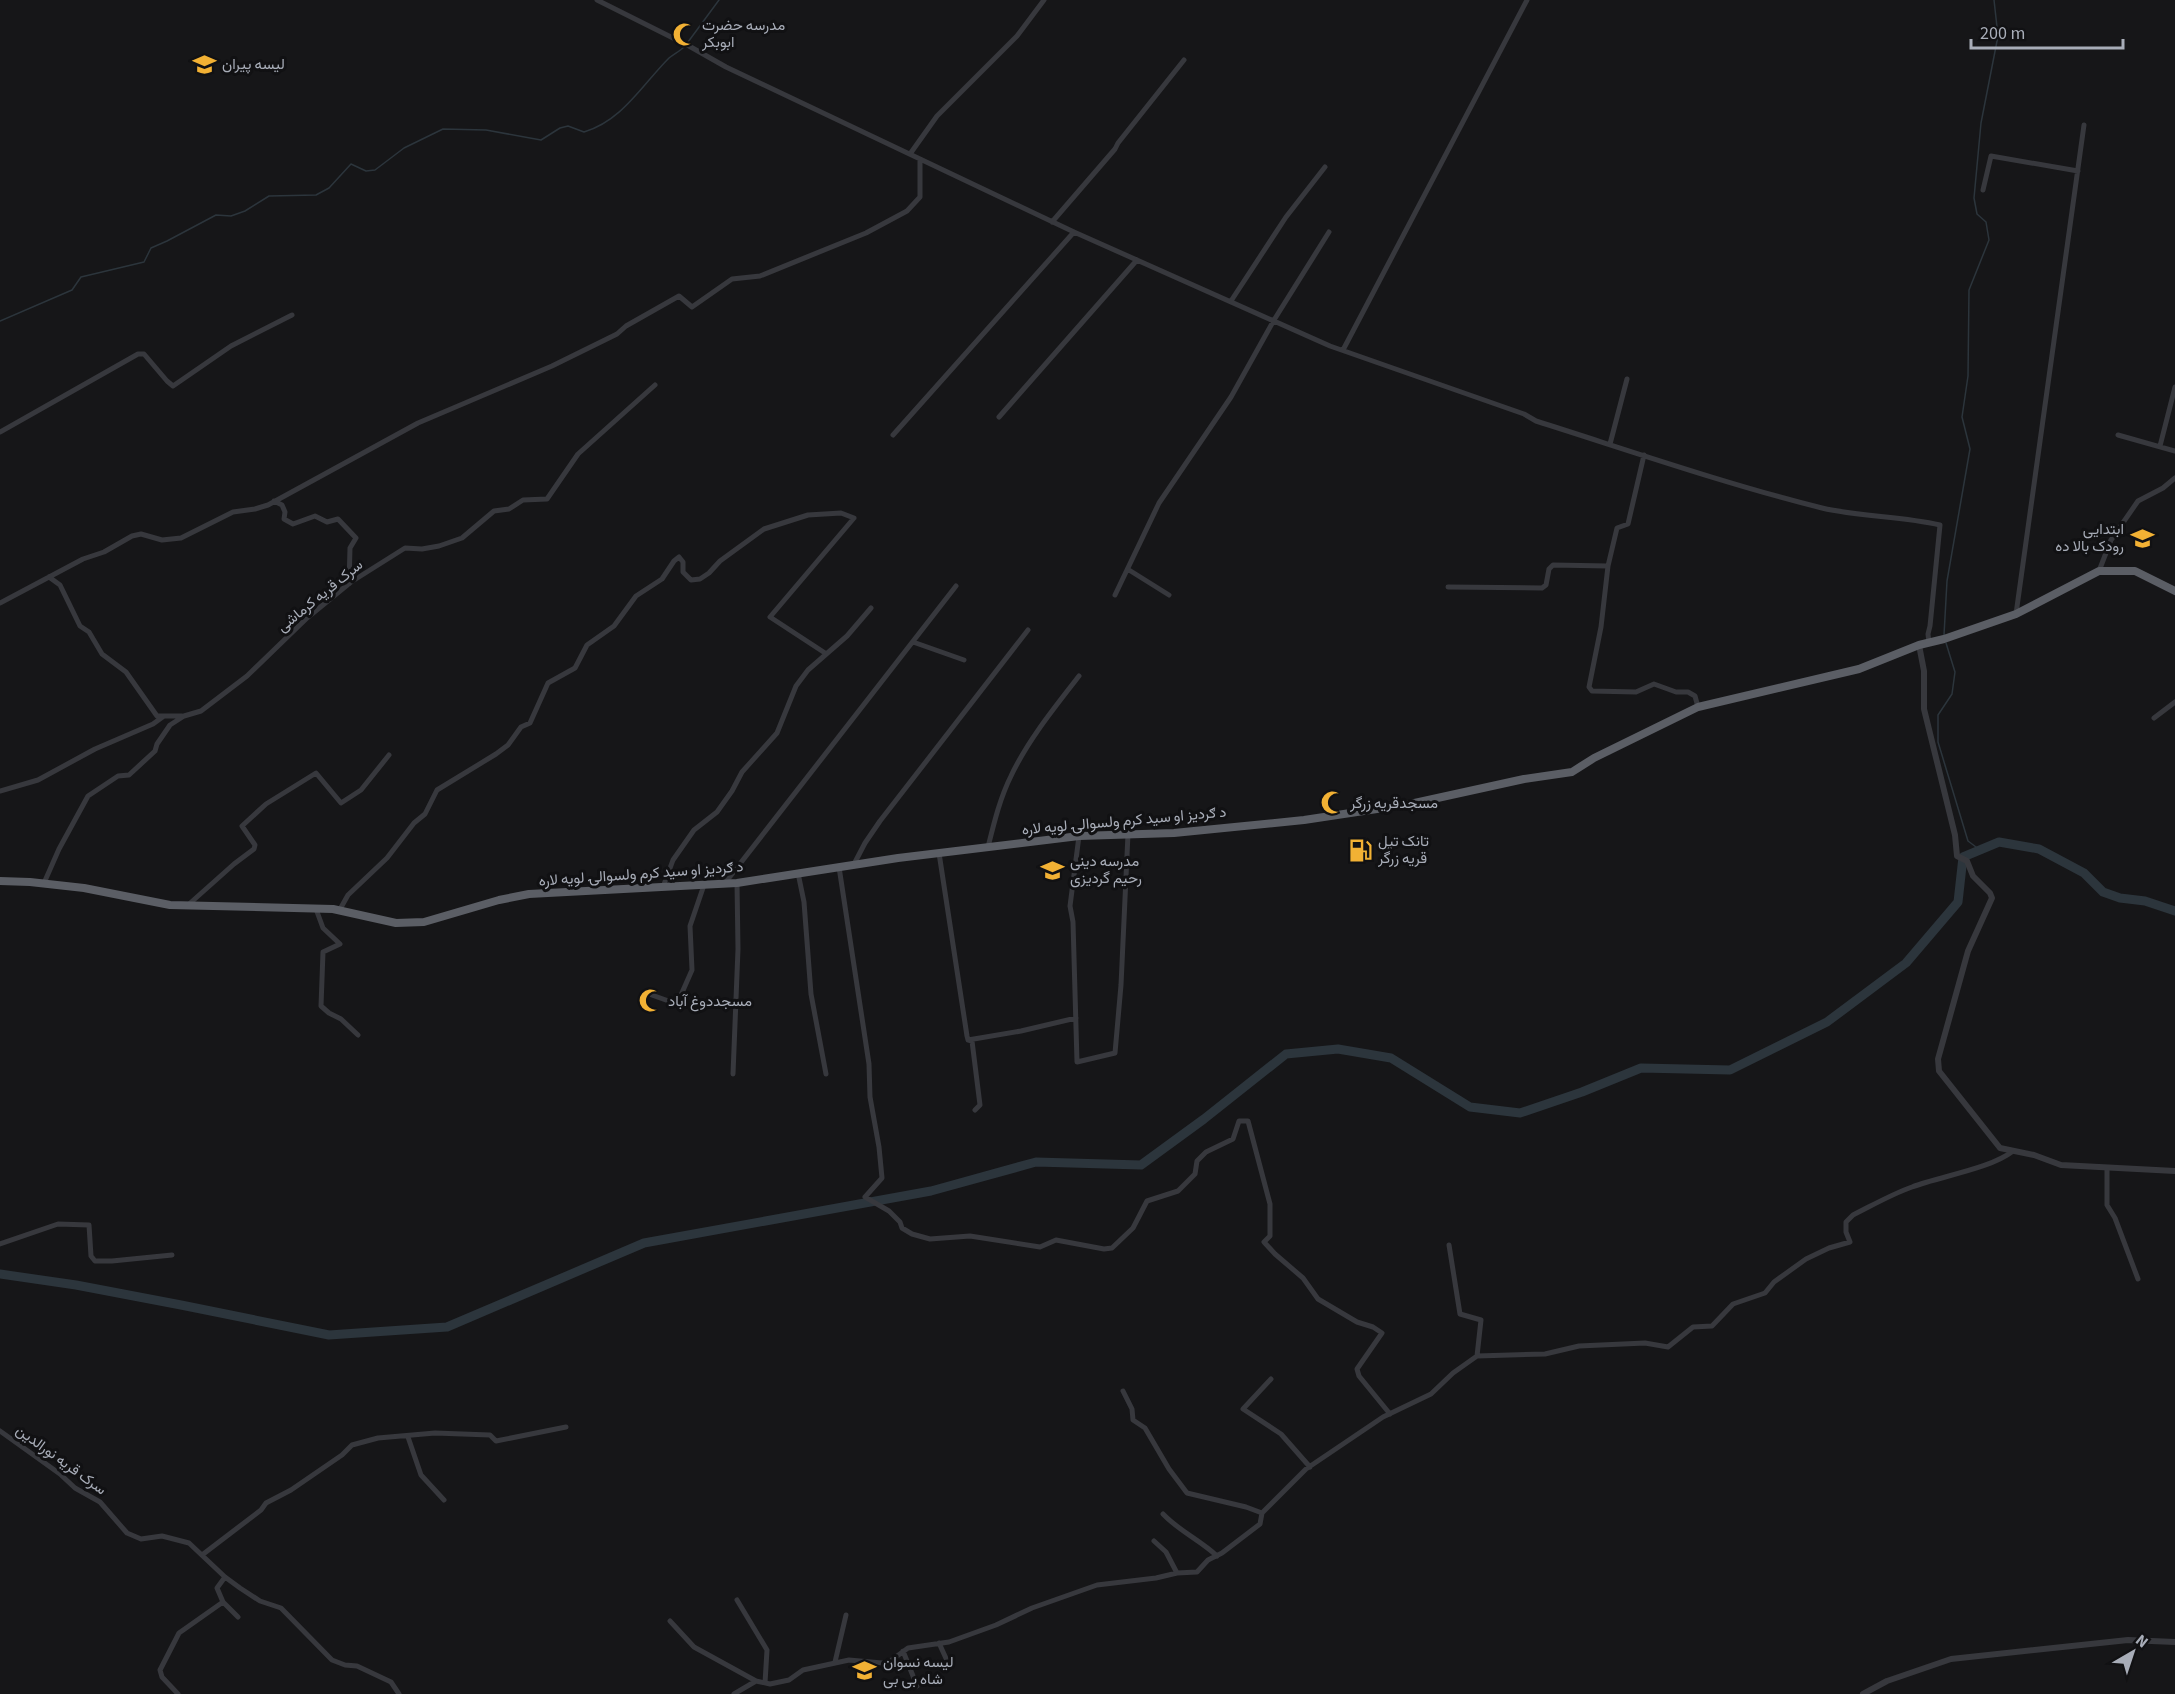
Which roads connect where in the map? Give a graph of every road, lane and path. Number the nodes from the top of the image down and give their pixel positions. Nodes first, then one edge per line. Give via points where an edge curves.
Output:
1 (597, 0) edge
2 (1044, 0) edge
3 (1527, 0) edge
4 (1184, 60) dead end
5 (2084, 125) dead end
6 (910, 154) junction
7 (920, 159) junction
8 (1325, 167) dead end
9 (2079, 171) junction
10 (1983, 190) dead end
11 (1052, 222) junction
12 (1074, 232) junction
13 (1329, 232) dead end
14 (1137, 260) junction
15 (1230, 301) junction
16 (292, 315) dead end
17 (1274, 320) junction
18 (1343, 350) junction
19 (1627, 379) dead end
20 (655, 385) dead end
21 (2175, 387) edge
22 (999, 417) dead end
23 (0, 432) edge
24 (894, 435) dead end
25 (2118, 435) dead end
26 (1610, 444) junction
27 (2160, 446) junction
28 (2175, 452) edge
29 (1644, 455) junction
30 (2175, 478) edge
31 (274, 501) junction
32 (1608, 566) junction
33 (1129, 570) junction
34 (2099, 571) junction
35 (49, 577) junction
36 (349, 584) junction
37 (956, 586) dead end
38 (1448, 587) dead end
39 (2175, 591) edge
40 (1169, 595) dead end
41 (1115, 596) dead end
42 (0, 603) edge
43 (871, 608) dead end
44 (2016, 614) junction
45 (1028, 630) dead end
46 (913, 642) junction
47 (1929, 642) junction
48 (1919, 645) junction
49 (825, 653) junction
50 (964, 660) dead end
51 (1079, 676) dead end
52 (2175, 702) edge
53 (1698, 707) junction
54 (164, 716) junction
55 (183, 716) junction
56 (2154, 718) dead end
57 (388, 754) dead end
58 (0, 791) edge
59 (1128, 834) junction
60 (1079, 836) junction
61 (988, 847) junction
62 (939, 852) junction
63 (853, 866) junction
64 (839, 867) junction
65 (798, 873) junction
66 (0, 881) edge
67 (725, 883) junction
68 (737, 883) junction
69 (44, 884) junction
70 (704, 885) junction
71 (663, 887) junction
72 (188, 905) junction
73 (316, 909) junction
74 (339, 911) junction
75 (649, 994) dead end
76 (1076, 1018) junction
77 (358, 1035) dead end
78 (968, 1040) junction
79 (733, 1074) dead end
80 (826, 1074) dead end
81 (975, 1110) dead end
82 (2013, 1151) junction
83 (2107, 1168) junction
84 (2175, 1171) edge
85 (0, 1244) edge
86 (1449, 1245) dead end
87 (172, 1255) dead end
88 (2138, 1279) dead end
89 (1478, 1356) junction
90 (1271, 1379) dead end
91 (1123, 1391) dead end
92 (1390, 1414) junction
93 (567, 1427) dead end
94 (0, 1431) edge
95 (408, 1437) junction
96 (1310, 1467) junction
97 (444, 1500) dead end
98 (1262, 1513) junction
99 (1163, 1514) dead end
100 (1154, 1541) dead end
101 (202, 1556) junction
102 (1217, 1556) junction
103 (1177, 1573) junction
104 (225, 1577) junction
105 (737, 1600) dead end
106 (223, 1602) junction
107 (846, 1615) dead end
108 (238, 1617) dead end
109 (670, 1622) dead end
110 (2175, 1642) edge
111 (939, 1643) junction
112 (903, 1651) junction
113 (836, 1662) junction
114 (949, 1665) dead end
115 (756, 1681) junction
116 (765, 1683) junction
117 (917, 1686) dead end
118 (178, 1694) edge
119 (399, 1694) edge
120 (734, 1694) edge
121 (1863, 1694) edge

1 - 6 street
2 - 6 street via 1017,36 938,116
3 - 18 street
4 - 11 street
5 - 9 street
6 - 7 street
7 - 11 street
7 - 31 street via 920,197 907,212 760,276 732,279 692,307 680,296 617,334 418,423
8 - 15 street
9 - 10 street via 1991,156
9 - 44 street
11 - 12 street
12 - 14 street
12 - 24 street
13 - 17 street
14 - 15 street
14 - 22 street
15 - 17 street
16 - 23 street via 231,346 173,386 144,354 138,354
17 - 18 street
17 - 33 street via 1231,397 1159,503
18 - 26 street
19 - 26 street
20 - 36 street, سرک قریه کرماشی via 578,454 547,499 523,500 494,512 462,538 439,546 405,548
21 - 27 street
25 - 27 street
26 - 29 street
27 - 28 street
29 - 32 street via 1628,524 1617,528
29 - 47 street via 1823,508 1940,525
30 - 34 street via 2138,501 2111,540
31 - 35 street via 233,512 181,538 132,536
31 - 36 street via 282,505 284,519 293,524 315,516 327,522 338,519 345,524 356,538 350,549
32 - 38 street via 1552,565 1542,588
32 - 53 street via 1589,690 1636,692 1660,684 1695,696
33 - 40 street
33 - 41 street
34 - 39 highway, د ګردیز او سید کرم ولسوالۍ لویه لاره via 2135,571
34 - 44 highway, د ګردیز او سید کرم ولسوالۍ لویه لاره
35 - 42 street
35 - 54 street via 60,585 80,626 89,632 102,654 126,672 157,716
36 - 55 street, سرک قریه کرماشی via 247,676 201,711
37 - 46 street
43 - 49 street via 847,636
44 - 47 highway, د ګردیز او سید کرم ولسوالۍ لویه لاره
45 - 63 street via 864,843
46 - 50 street
46 - 67 street
47 - 48 highway, د ګردیز او سید کرم ولسوالۍ لویه لاره
48 - 53 highway, د ګردیز او سید کرم ولسوالۍ لویه لاره via 1859,669
48 - 82 street via 1924,709 1957,856 1967,861 1973,876 1992,898 1968,951 1938,1059 1939,1071 2000,1148
49 - 71 street via 796,686 777,733 742,772 717,812 694,830 673,860
49 - 74 street via 770,617 854,518 841,513 808,515 764,529 700,579 691,580 683,572 679,557 662,579 636,596 614,626 587,645 575,668 548,683 530,723 521,727 508,745 437,789 424,814 387,858 348,895
51 - 61 street via 1015,767
52 - 56 street
53 - 59 highway, د ګردیز او سید کرم ولسوالۍ لویه لاره via 1572,772 1304,820
54 - 55 street
54 - 58 street via 38,780
55 - 69 street, سرک قریه کرماشی via 170,725 155,751 129,775 118,776 88,796
57 - 72 street via 361,790 342,803 316,773 266,804 242,826 254,849
59 - 60 highway, د ګردیز او سید کرم ولسوالۍ لویه لاره
59 - 76 street via 1115,1053 1077,1062
60 - 61 highway, د ګردیز او سید کرم ولسوالۍ لویه لاره
60 - 76 street via 1070,906
61 - 62 highway, د ګردیز او سید کرم ولسوالۍ لویه لاره
62 - 63 highway, د ګردیز او سید کرم ولسوالۍ لویه لاره
62 - 78 street
63 - 64 highway, د ګردیز او سید کرم ولسوالۍ لویه لاره
64 - 65 highway, د ګردیز او سید کرم ولسوالۍ لویه لاره
64 - 92 street via 882,1178 865,1197 889,1211 902,1228 930,1239 970,1236 1040,1247 1056,1240 1112,1248 1133,1228 1147,1201 1178,1191 1195,1174 1197,1161 1233,1139 1239,1121 1248,1121 1270,1204 1270,1236 1264,1242 1303,1278 1318,1299 1382,1333 1357,1369
65 - 68 highway, د ګردیز او سید کرم ولسوالۍ لویه لاره
65 - 80 street via 811,994
66 - 69 highway, د ګردیز او سید کرم ولسوالۍ لویه لاره
67 - 68 highway, د ګردیز او سید کرم ولسوالۍ لویه لاره
67 - 70 highway, د ګردیز او سید کرم ولسوالۍ لویه لاره
68 - 79 street
69 - 72 highway, د ګردیز او سید کرم ولسوالۍ لویه لاره
70 - 71 highway, د ګردیز او سید کرم ولسوالۍ لویه لاره
70 - 75 street via 690,926 692,970 677,1004
71 - 74 highway, د ګردیز او سید کرم ولسوالۍ لویه لاره via 528,894 424,922 396,923
72 - 73 highway, د ګردیز او سید کرم ولسوالۍ لویه لاره
73 - 74 highway, د ګردیز او سید کرم ولسوالۍ لویه لاره
73 - 77 street via 322,928 340,944 324,952 321,1005
76 - 78 street
78 - 81 street via 972,1041 980,1105
82 - 83 street via 2061,1165
82 - 89 street via 1970,1170 1910,1188 1853,1215 1845,1222 1850,1242 1806,1259 1765,1293 1733,1304 1712,1326 1693,1327 1668,1347 1645,1342 1579,1346 1545,1354
83 - 84 street
83 - 88 street via 2107,1205
85 - 87 street via 58,1224 89,1226 91,1256 95,1261
86 - 89 street via 1460,1314 1481,1320
89 - 92 street via 1431,1394
90 - 96 street via 1243,1410 1281,1434
91 - 98 street via 1133,1419 1145,1428 1187,1493
92 - 96 street
93 - 95 street via 496,1441 490,1435 435,1433
94 - 101 street, سرک قریه نورالدین via 75,1488 100,1502 127,1533 141,1539 172,1538 189,1543
95 - 97 street via 420,1475
95 - 101 street via 352,1444 291,1490 266,1503
96 - 98 street
98 - 102 street via 1260,1524
99 - 102 street
100 - 103 street via 1166,1552
101 - 104 street, سرک قریه نورالدین
102 - 103 street via 1197,1572
103 - 111 street via 1097,1585
104 - 106 street via 217,1588
104 - 119 street, سرک قریه نورالدین via 260,1601 281,1608 332,1660 372,1672 391,1682
105 - 116 street via 767,1650
106 - 108 street
106 - 118 street via 179,1633 160,1670
107 - 113 street
109 - 115 street via 694,1647
110 - 121 street via 2128,1640 1951,1659 1887,1681
111 - 112 street
111 - 114 street
112 - 113 street via 889,1662
112 - 117 street
113 - 116 street via 803,1670 789,1680
115 - 116 street
115 - 120 street

